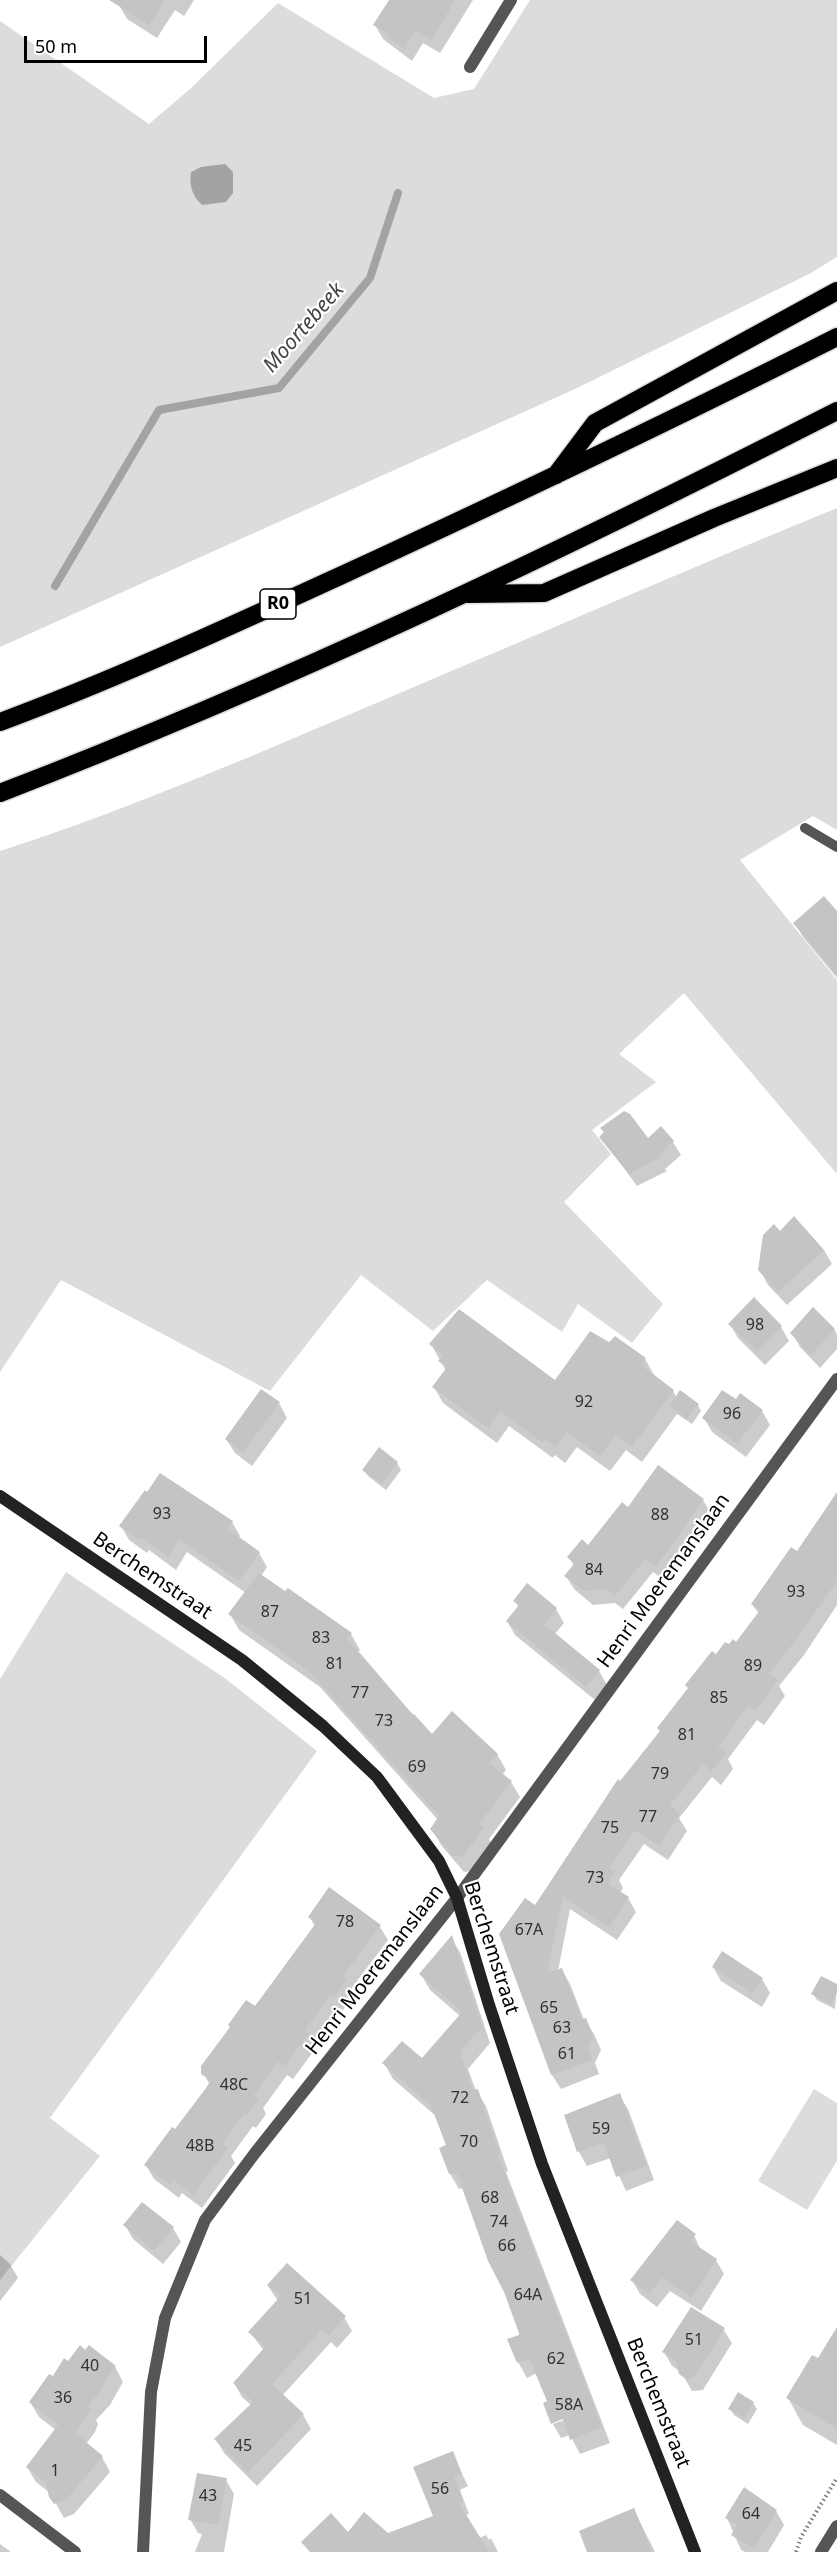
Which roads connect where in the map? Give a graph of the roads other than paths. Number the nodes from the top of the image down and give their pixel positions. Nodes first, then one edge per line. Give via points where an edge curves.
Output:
1 (511, 0) edge
2 (470, 67) dead end
3 (837, 291) edge
4 (837, 337) edge
5 (837, 411) edge
6 (837, 468) edge
7 (553, 479) junction
8 (464, 594) junction
9 (0, 722) edge
10 (0, 793) edge
11 (805, 828) dead end
12 (837, 847) edge
13 (837, 1379) edge
14 (0, 1496) edge
15 (457, 1898) junction
16 (0, 2495) edge
17 (837, 2526) edge
18 (75, 2552) edge
19 (143, 2552) edge
20 (695, 2552) edge
21 (821, 2552) edge

1 - 2 street
3 - 7 highway via 595,423
4 - 7 highway, R0
5 - 8 highway
6 - 8 highway via 544,593
7 - 9 highway, R0 via 200,639
8 - 10 highway via 218,704
11 - 12 lane
13 - 15 street, Henri Moeremanslaan
14 - 15 street, Berchemstraat via 242,1660 323,1726 376,1777 438,1861
15 - 19 street, Henri Moeremanslaan via 205,2220 165,2318 151,2391
15 - 20 street, Berchemstraat via 542,2164
16 - 18 street
17 - 21 street

